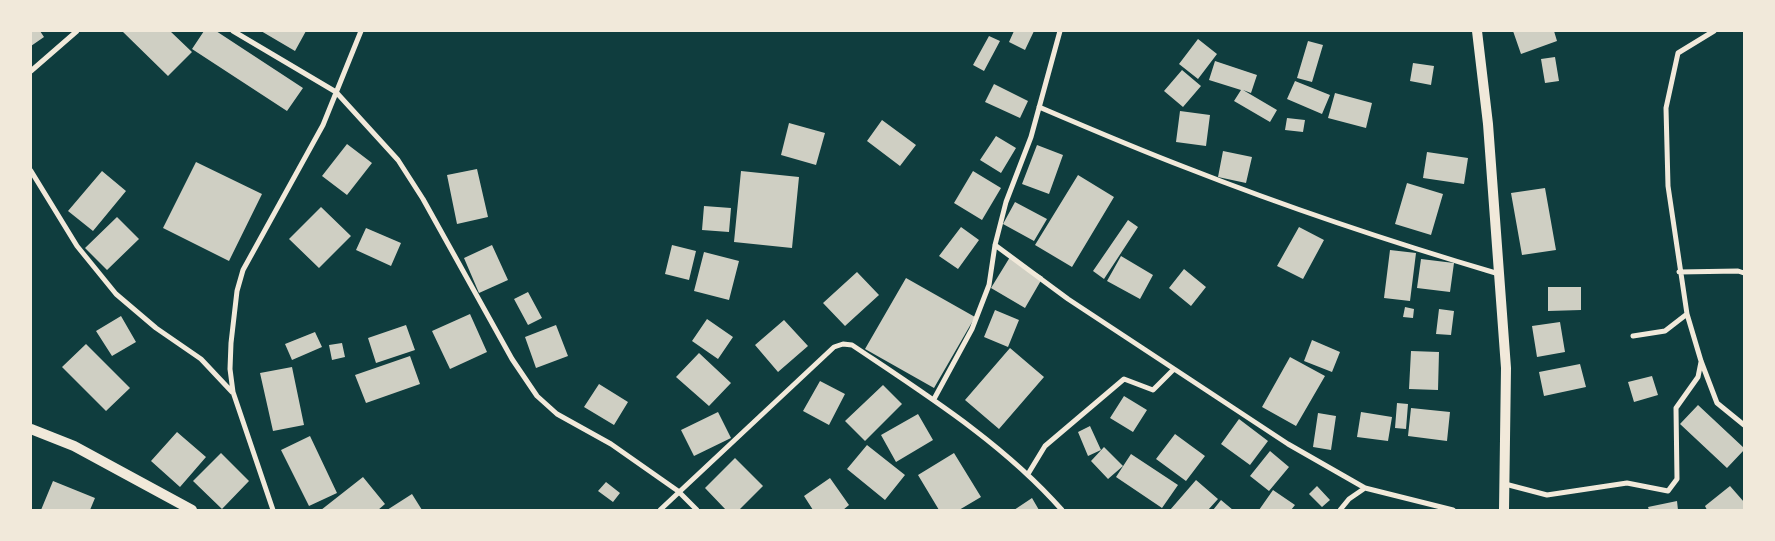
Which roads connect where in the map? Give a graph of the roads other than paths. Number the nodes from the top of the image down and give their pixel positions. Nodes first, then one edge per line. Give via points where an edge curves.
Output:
1 (77, 31) edge
2 (233, 31) edge
3 (361, 31) edge
4 (1060, 31) edge
5 (1477, 31) edge
6 (1714, 31) edge
7 (31, 71) edge
8 (336, 92) junction
9 (1039, 107) junction
10 (31, 171) edge
11 (995, 245) junction
12 (1679, 272) junction
13 (1499, 274) junction
14 (1744, 274) edge
15 (1687, 314) junction
16 (1633, 336) dead end
17 (1701, 361) junction
18 (1174, 369) junction
19 (233, 392) junction
20 (934, 400) junction
21 (1744, 425) edge
22 (31, 428) edge
23 (1028, 474) junction
24 (1504, 484) junction
25 (1365, 488) junction
26 (678, 491) junction
27 (192, 510) edge
28 (273, 510) edge
29 (660, 510) edge
30 (698, 510) edge
31 (1062, 510) edge
32 (1340, 510) edge
33 (1453, 510) edge
34 (1504, 510) edge

1 - 7 street
2 - 8 street
3 - 8 street
4 - 9 street
5 - 13 main road via 1488,124
6 - 12 street via 1678,53 1666,108 1668,186
8 - 19 street via 323,125 243,270 232,343 230,369
8 - 26 street via 398,160 512,359 537,396 558,414 610,444
9 - 11 street via 1006,202
9 - 13 street via 1187,168 1304,211
10 - 19 street via 77,246 116,294 156,328 201,359
11 - 18 street via 1068,300
11 - 20 street via 989,285 979,313
12 - 14 street via 1738,271
12 - 15 street
13 - 24 main road via 1506,368
15 - 16 street via 1665,331
15 - 17 street
17 - 21 street via 1717,403
17 - 24 street via 1698,377 1676,408 1676,479 1668,491 1627,483 1546,495
18 - 23 street via 1153,390 1124,379 1045,446
18 - 25 street via 1288,444
19 - 28 street
20 - 23 street
20 - 26 street via 852,345 834,347
22 - 27 main road via 74,446
23 - 31 street
24 - 34 main road
25 - 32 street via 1349,498
25 - 33 street
26 - 29 street
26 - 30 street

